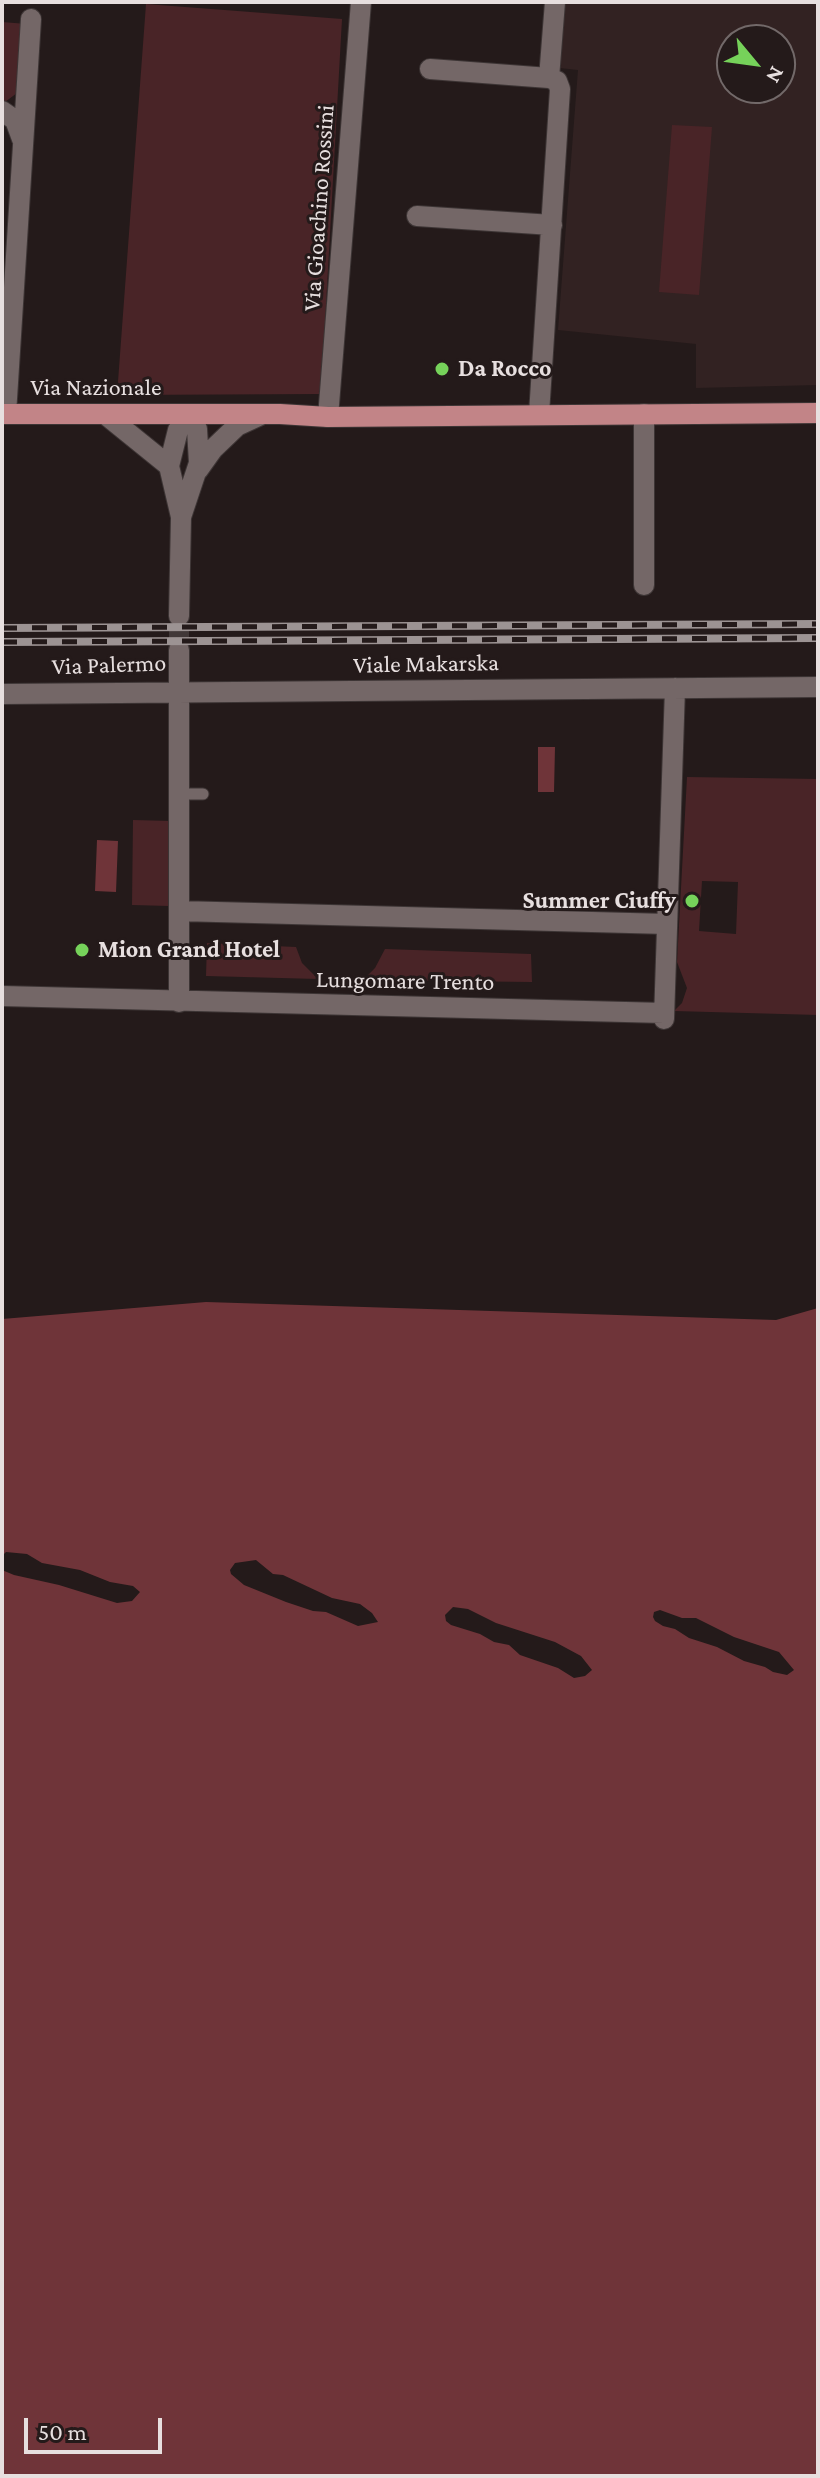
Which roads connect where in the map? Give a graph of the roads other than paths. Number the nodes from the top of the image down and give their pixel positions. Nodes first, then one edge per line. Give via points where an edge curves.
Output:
1 (361, 2) edge
2 (555, 2) edge
3 (31, 19) dead end
4 (430, 69) dead end
5 (553, 80) junction
6 (2, 111) edge
7 (22, 143) junction
8 (417, 216) dead end
9 (552, 225) junction
10 (818, 413) edge
11 (4, 414) edge
12 (263, 414) junction
13 (539, 414) junction
14 (644, 414) junction
15 (106, 415) junction
16 (190, 415) junction
17 (328, 417) junction
18 (169, 466) junction
19 (198, 470) junction
20 (181, 517) junction
21 (644, 585) dead end
22 (179, 616) tunnel mouth
23 (179, 650) tunnel mouth
24 (818, 687) edge
25 (675, 688) junction
26 (178, 692) junction
27 (2, 694) edge
28 (179, 794) junction
29 (203, 794) dead end
30 (179, 911) junction
31 (667, 924) junction
32 (2, 996) edge
33 (179, 1002) junction

1 - 17 street, Via Gioachino Rossini
2 - 5 street
3 - 7 street
4 - 5 street
5 - 9 street via 560,89
6 - 7 street via 15,120
7 - 11 street
8 - 9 street
9 - 13 street
10 - 14 main road, Via Nazionale
11 - 15 main road, Via Nazionale
12 - 16 main road, Via Nazionale
12 - 17 main road, Via Nazionale
12 - 19 street, Via Palermo via 237,426
13 - 14 main road, Via Nazionale
13 - 17 main road, Via Nazionale
14 - 21 street
15 - 16 main road, Via Nazionale
15 - 18 street
16 - 18 street, Via Palermo via 178,430
16 - 19 street, Via Palermo via 199,437
18 - 20 street, Via Palermo
19 - 20 street, Via Palermo
20 - 22 street, Via Palermo
23 - 26 street, Via Palermo
24 - 25 street, Viale Makarska
25 - 26 street, Viale Makarska
25 - 31 street
26 - 27 street, Via Palermo
26 - 28 street
28 - 29 lane
28 - 30 street
30 - 31 street
30 - 33 street
31 - 33 street, Lungomare Trento via 664,1016
32 - 33 street, Lungomare Trento

